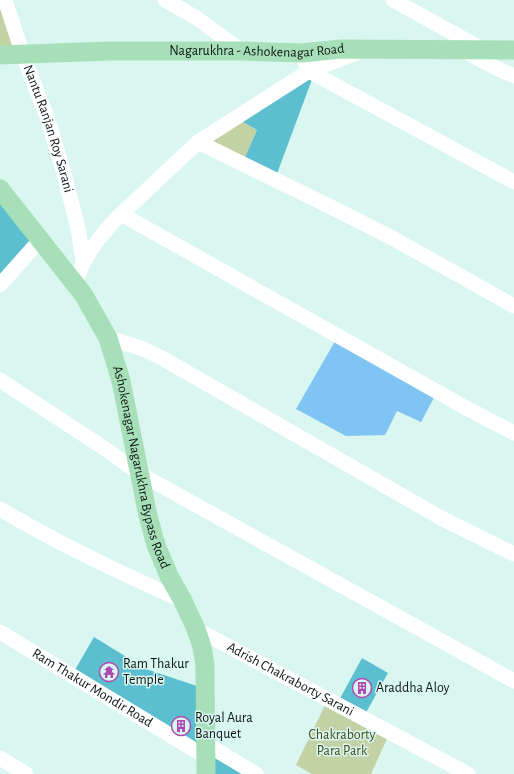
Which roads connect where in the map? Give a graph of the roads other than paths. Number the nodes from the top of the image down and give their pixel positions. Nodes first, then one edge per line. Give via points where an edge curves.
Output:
1 (5, 0) edge
2 (165, 0) edge
3 (393, 0) edge
4 (367, 49) junction
5 (461, 49) junction
6 (482, 49) junction
7 (514, 50) edge
8 (242, 51) junction
9 (301, 54) junction
10 (0, 55) edge
11 (23, 55) junction
12 (310, 71) junction
13 (514, 76) edge
14 (198, 142) junction
15 (514, 182) edge
16 (0, 189) edge
17 (121, 214) junction
18 (40, 240) junction
19 (83, 260) junction
20 (75, 283) junction
21 (0, 284) edge
22 (514, 306) edge
23 (108, 338) junction
24 (0, 380) edge
25 (514, 433) edge
26 (140, 474) junction
27 (0, 509) edge
28 (514, 554) edge
29 (183, 601) junction
30 (196, 629) junction
31 (0, 632) edge
32 (514, 681) edge
33 (0, 758) edge
34 (206, 758) edge
35 (26, 774) edge
36 (256, 774) edge
37 (468, 774) edge

1 - 11 street, Nantu Ranjan Roy Sarani
2 - 8 street via 195,17
3 - 6 street
4 - 5 main road, Nagarukhra - Ashokenagar Road
4 - 9 main road, Nagarukhra - Ashokenagar Road
4 - 12 street
5 - 6 main road, Nagarukhra - Ashokenagar Road
5 - 13 street
6 - 7 main road, Nagarukhra - Ashokenagar Road
8 - 9 main road, Nagarukhra - Ashokenagar Road
8 - 11 main road, Nagarukhra - Ashokenagar Road via 110,51
9 - 12 street
10 - 11 main road, Nagarukhra - Ashokenagar Road
11 - 19 street, Nantu Ranjan Roy Sarani via 47,117 78,228
12 - 14 street
12 - 15 street
14 - 17 street
14 - 22 street via 394,239
16 - 18 main road, Ashokenagar Nagarukhra Bypass Road
17 - 19 street
17 - 25 street via 468,410
18 - 20 main road, Ashokenagar Nagarukhra Bypass Road
18 - 21 street
19 - 20 street
20 - 23 main road, Ashokenagar Nagarukhra Bypass Road
23 - 26 main road, Ashokenagar Nagarukhra Bypass Road via 121,381
23 - 28 street via 160,357 443,519
24 - 26 street
26 - 29 main road, Ashokenagar Nagarukhra Bypass Road via 156,545
26 - 32 street
27 - 29 street via 102,564
29 - 30 main road, Ashokenagar Nagarukhra Bypass Road
30 - 34 main road, Ashokenagar Nagarukhra Bypass Road via 205,665
30 - 37 street, Adrish Chakraborty Sarani
31 - 34 street, Ram Thakur Mondir Road
33 - 35 street
34 - 36 street, Ram Thakur Mondir Road

